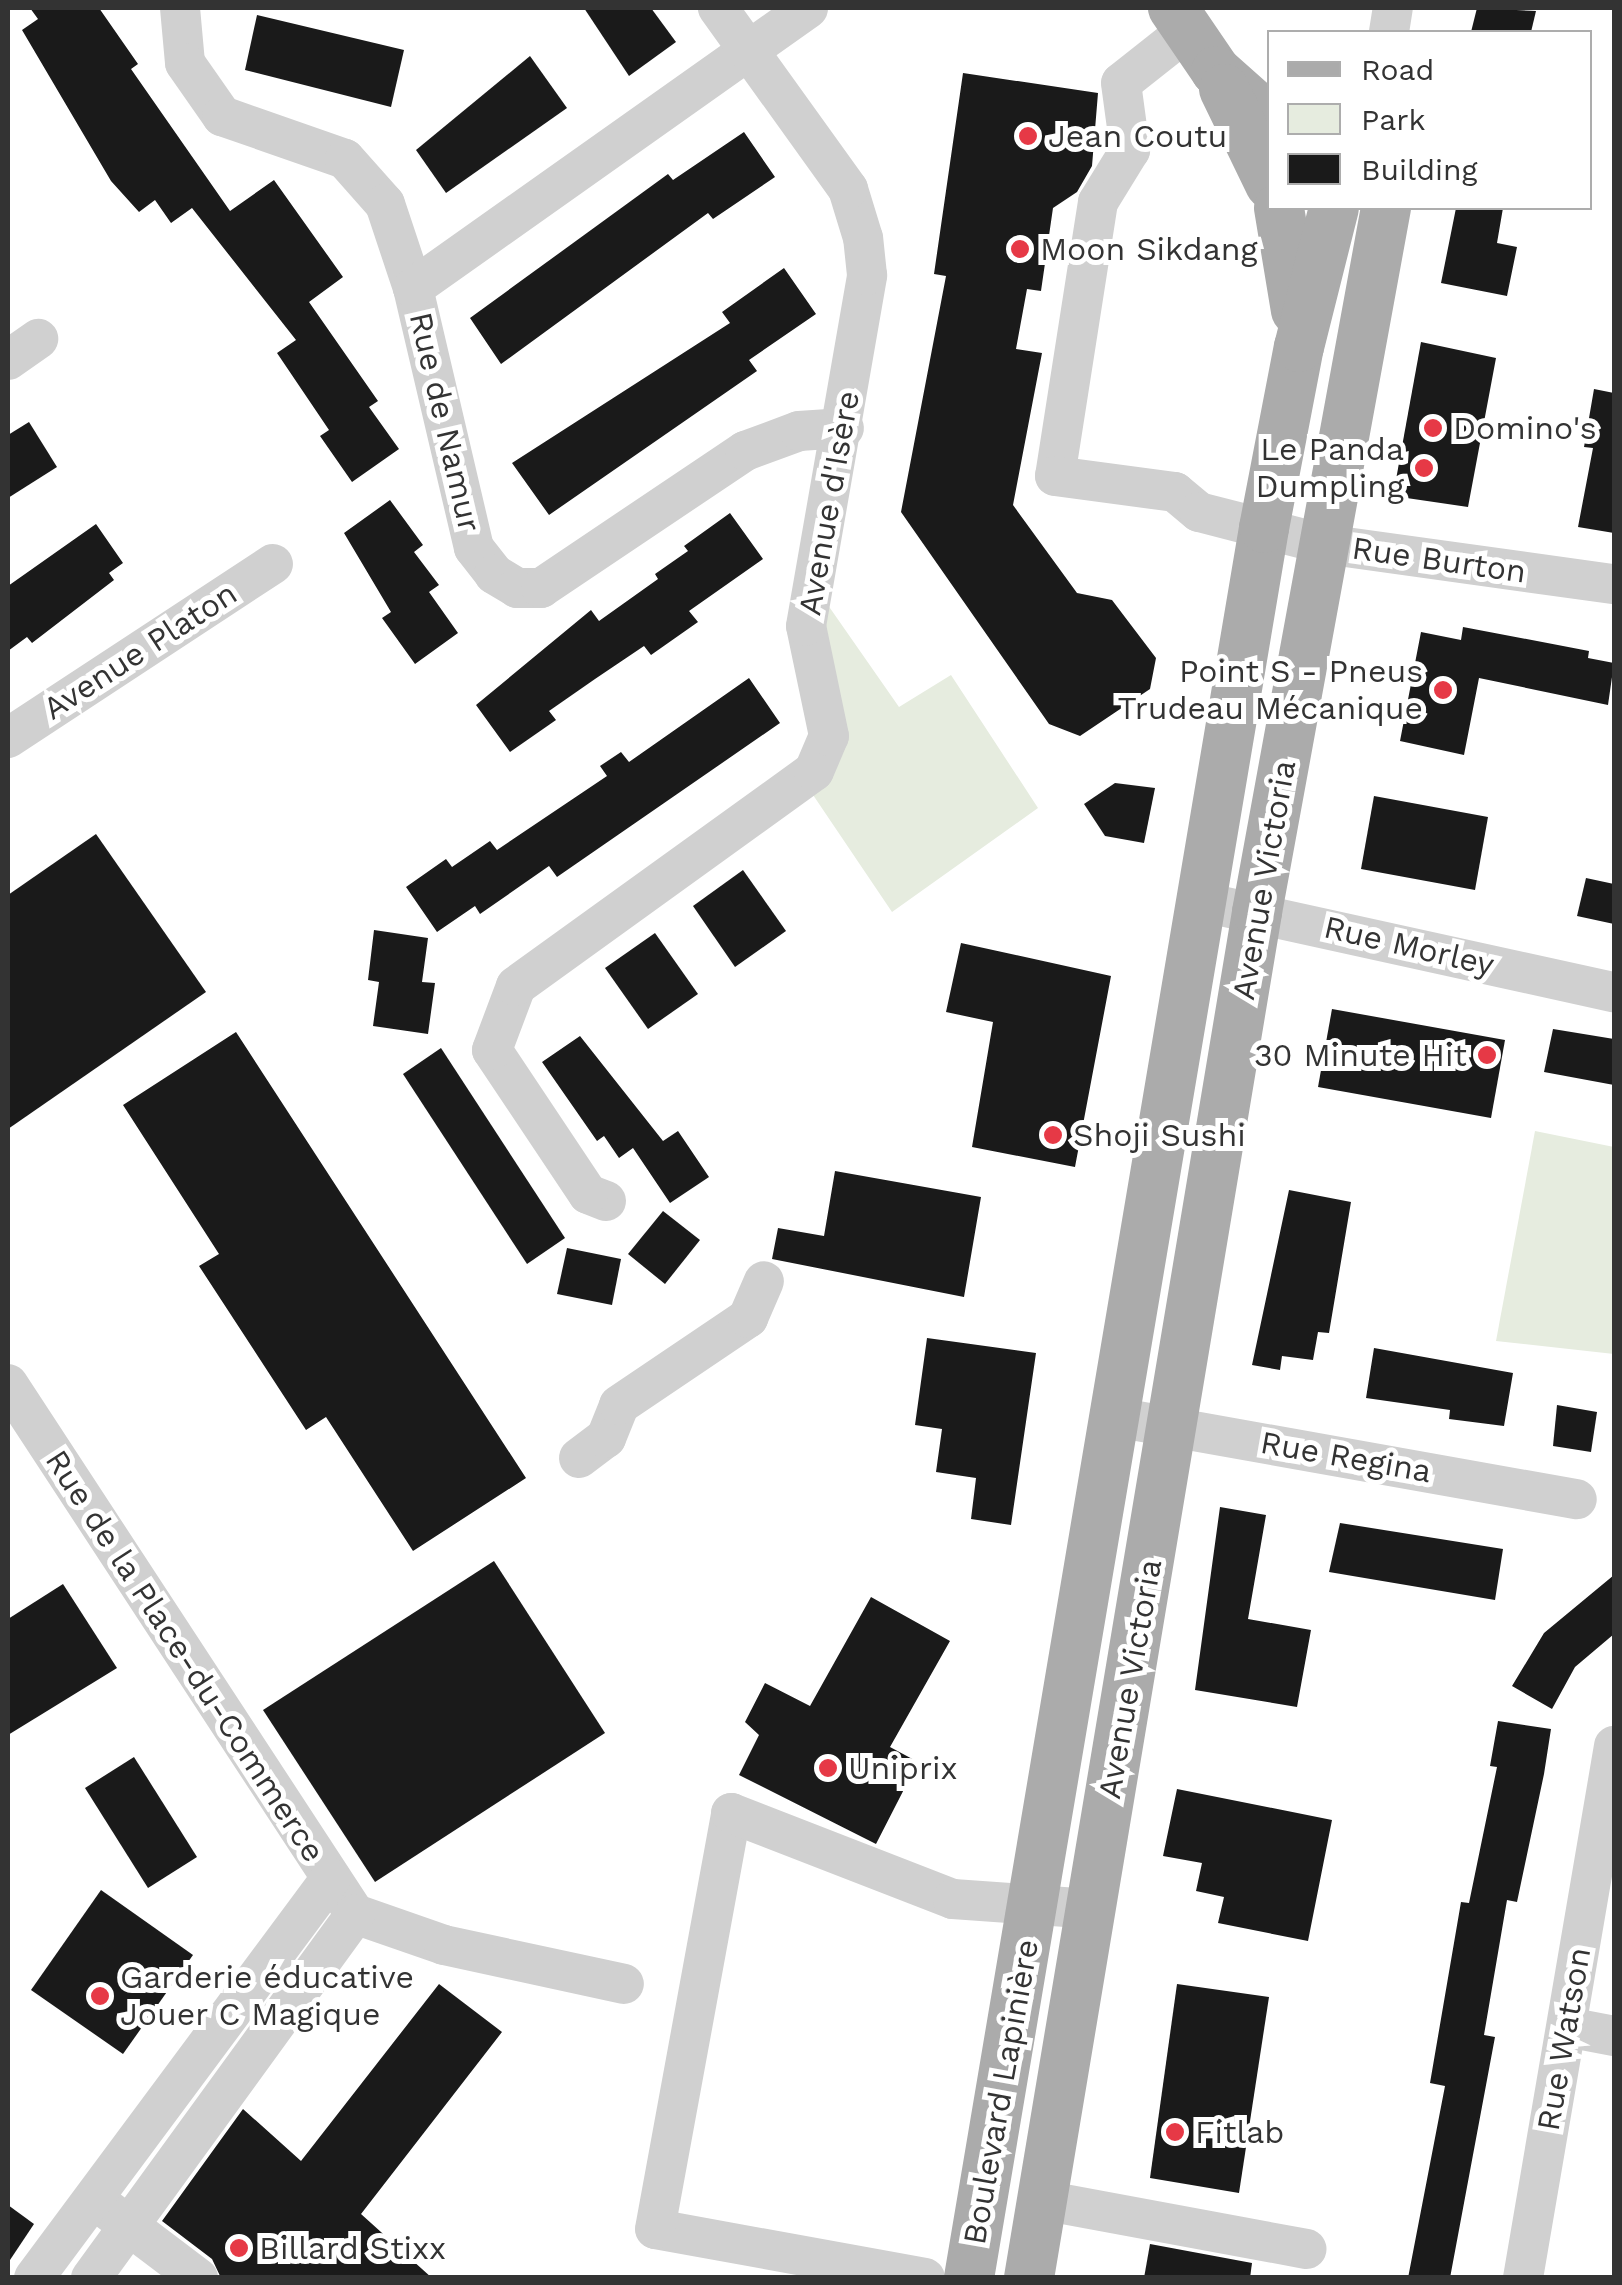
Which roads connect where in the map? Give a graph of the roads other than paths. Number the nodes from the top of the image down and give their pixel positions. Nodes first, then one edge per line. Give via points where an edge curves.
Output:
1 (180, 8) edge
2 (718, 8) edge
3 (808, 8) edge
4 (1192, 36) edge
5 (749, 49) junction
6 (1267, 116) edge
7 (1267, 178) edge
8 (1280, 210) edge
9 (1333, 210) edge
10 (1386, 210) edge
11 (413, 288) junction
12 (1299, 347) junction
13 (844, 428) junction
14 (1264, 528) junction
15 (1324, 544) junction
16 (273, 564) dead end
17 (1614, 584) edge
18 (8, 738) edge
19 (1203, 902) junction
20 (1257, 912) junction
21 (1614, 992) edge
22 (606, 1200) dead end
23 (764, 1281) dead end
24 (8, 1384) edge
25 (1116, 1417) junction
26 (1172, 1426) junction
27 (578, 1458) dead end
28 (1577, 1499) dead end
29 (1614, 1746) edge
30 (1610, 1798) edge
31 (331, 1878) junction
32 (1032, 1906) junction
33 (1091, 1909) junction
34 (354, 1914) junction
35 (624, 1984) dead end
36 (1567, 2027) junction
37 (1614, 2036) edge
38 (93, 2199) junction
39 (1042, 2200) junction
40 (129, 2225) junction
41 (1307, 2249) dead end
42 (34, 2278) edge
43 (91, 2278) edge
44 (198, 2278) edge
45 (925, 2278) edge
46 (969, 2278) edge
47 (1029, 2278) edge
48 (1523, 2278) edge

1 - 11 street via 185,62 210,104 238,124 345,159 385,204
2 - 5 street, Avenue d'Isère
3 - 5 street, Rue de Namur
4 - 6 main road
4 - 7 main road
4 - 14 street, Rue Burton via 1121,83 1130,150 1098,202 1055,476 1175,492 1200,512
5 - 11 street, Rue de Namur
5 - 13 street, Avenue d'Isère via 848,189 864,238 867,275
8 - 12 main road
9 - 12 main road, Avenue Victoria
10 - 15 main road, Avenue Victoria
11 - 13 street, Rue de Namur via 474,548 494,574 517,588 561,579 760,444 799,431
12 - 14 main road, Avenue Victoria
13 - 22 street, Avenue d'Isère via 806,626 829,736 814,771 516,986 492,1050 588,1194
14 - 15 street, Rue Burton
14 - 19 main road, Avenue Victoria
15 - 17 street, Rue Burton
15 - 20 main road, Avenue Victoria
16 - 18 street, Avenue Platon
19 - 20 street, Rue Morley
19 - 25 main road, Avenue Victoria
20 - 21 street, Rue Morley
20 - 26 main road, Avenue Victoria
23 - 27 street via 748,1318 619,1406 606,1438
24 - 31 street, Rue de la Place-du-Commerce
25 - 26 street, Rue Regina
25 - 32 main road, Avenue Victoria
26 - 28 street, Rue Regina
26 - 33 main road, Avenue Victoria
29 - 30 street, Rue Watson
30 - 36 street, Rue Watson
31 - 34 street, Rue de la Place-du-Commerce
31 - 38 street, Rue de la Place-du-Commerce
32 - 33 street
32 - 45 street via 953,1900 730,1813 655,2229
32 - 46 main road, Boulevard Lapinière
33 - 39 main road, Boulevard Lapinière
34 - 35 street via 444,1945
34 - 40 street
36 - 37 street
36 - 48 street, Rue Watson
38 - 40 street
38 - 42 street, Rue de la Place-du-Commerce
39 - 41 street
39 - 47 main road, Boulevard Lapinière
40 - 43 street
40 - 44 street

